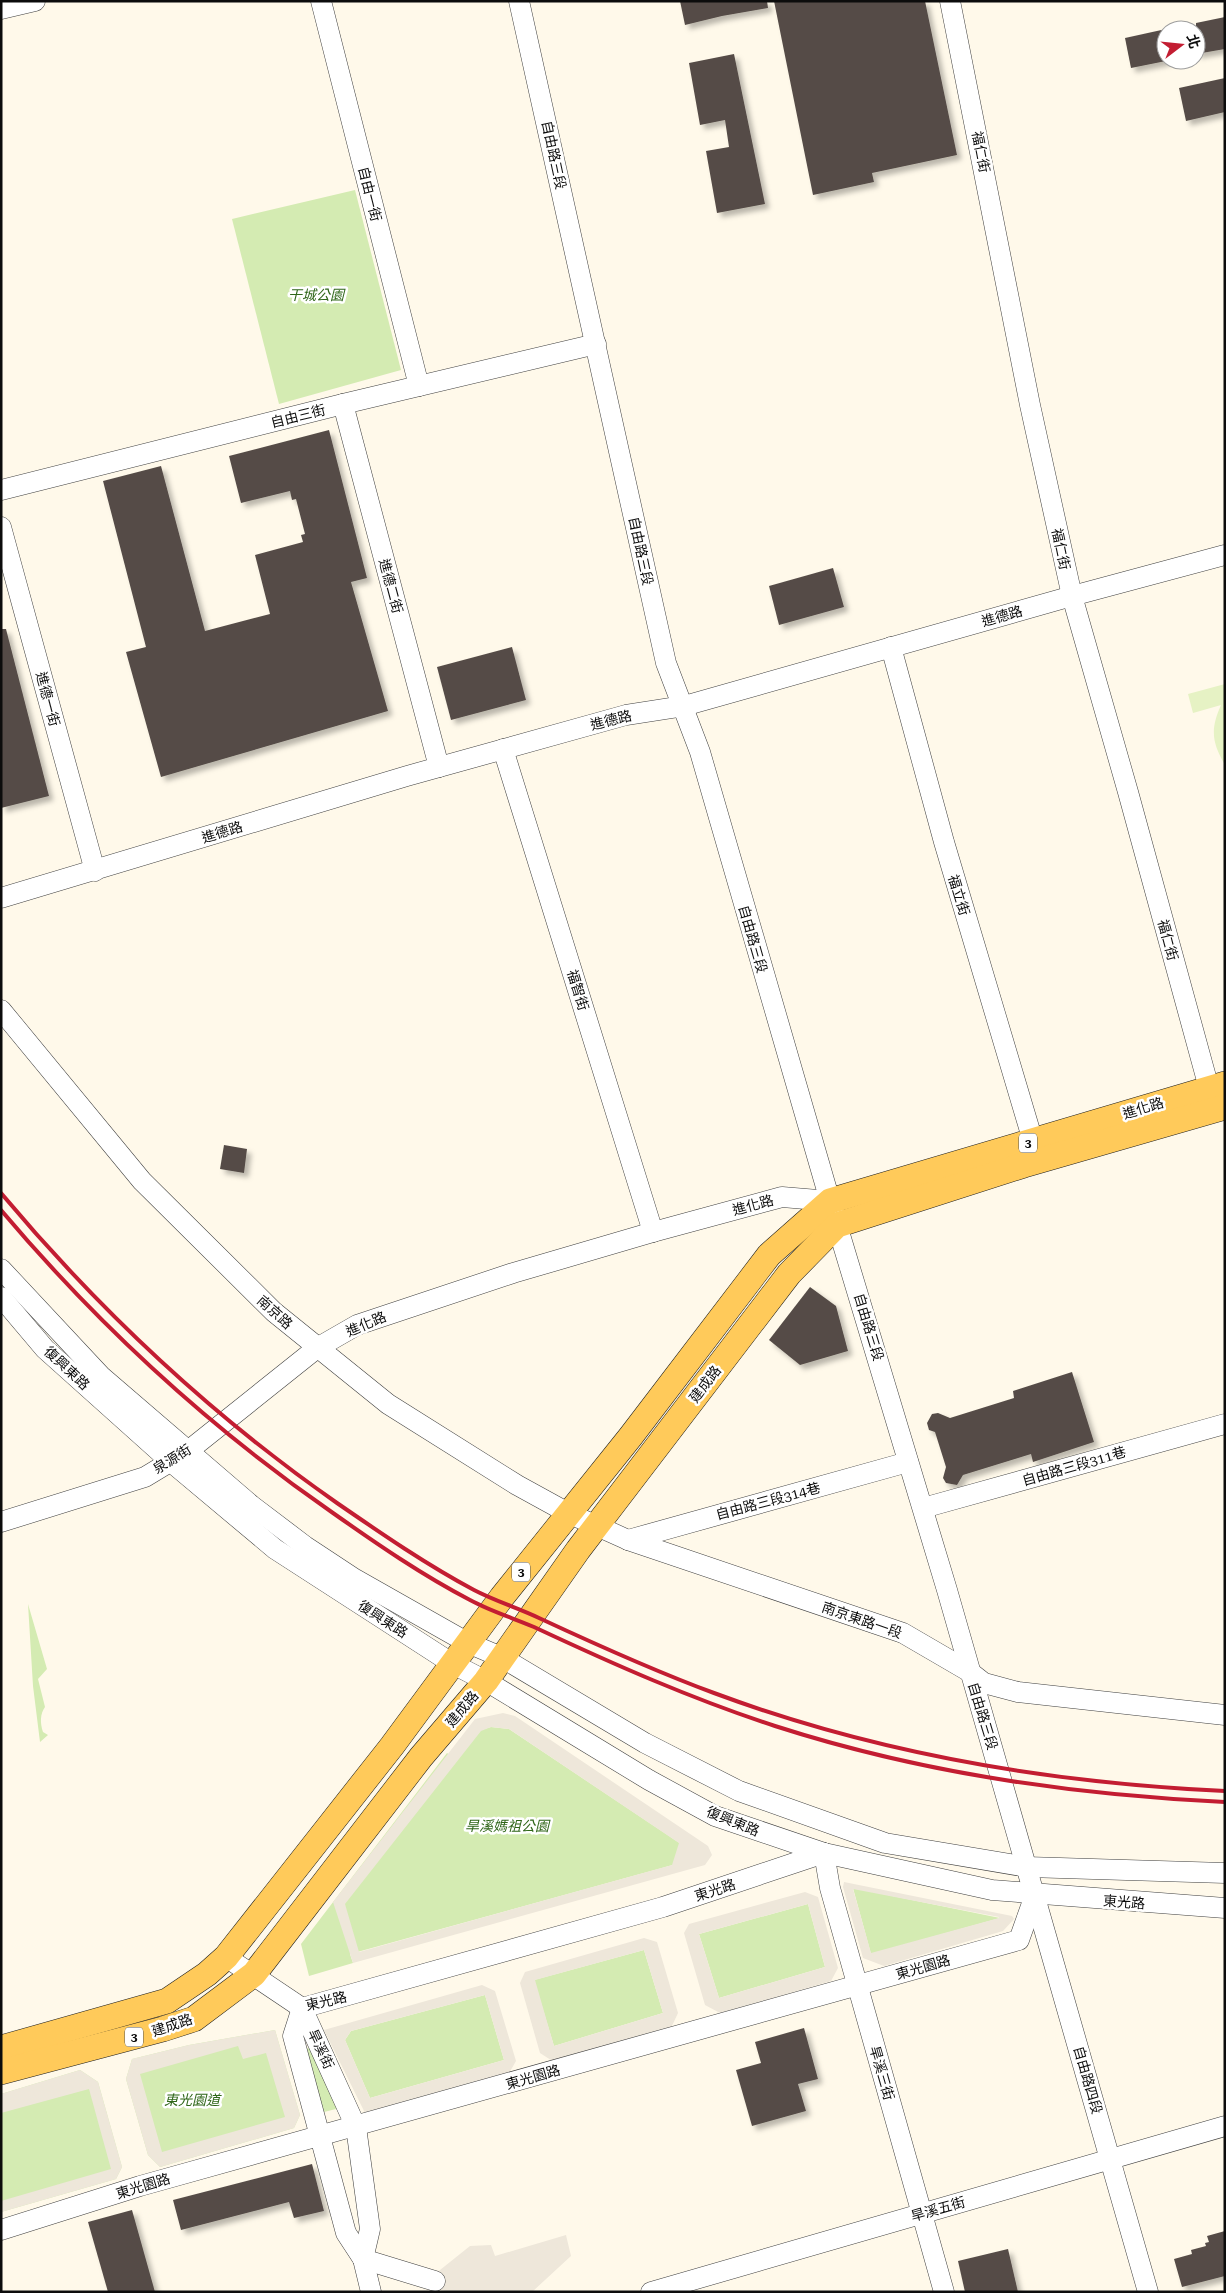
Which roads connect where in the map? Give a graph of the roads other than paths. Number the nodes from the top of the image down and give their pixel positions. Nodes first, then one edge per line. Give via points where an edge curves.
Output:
1 (35, 1) edge
2 (321, 1) edge
3 (519, 1) edge
4 (950, 1) edge
5 (1, 9) edge
6 (596, 344) junction
7 (419, 386) junction
8 (343, 404) junction
9 (1, 490) edge
10 (1, 527) edge
11 (1225, 555) edge
12 (1072, 596) junction
13 (891, 647) junction
14 (684, 706) junction
15 (503, 749) junction
16 (439, 768) junction
17 (95, 872) junction
18 (1, 898) edge
19 (1, 1010) edge
20 (1217, 1086) edge
21 (1225, 1108) edge
22 (1033, 1141) junction
23 (830, 1201) junction
24 (837, 1224) junction
25 (653, 1232) junction
26 (1, 1269) edge
27 (1, 1297) edge
28 (317, 1348) junction
29 (1225, 1424) edge
30 (188, 1451) junction
31 (170, 1461) junction
32 (908, 1462) junction
33 (923, 1508) junction
34 (568, 1513) junction
35 (1, 1522) edge
36 (613, 1533) junction
37 (468, 1643) junction
38 (502, 1658) junction
39 (453, 1664) junction
40 (970, 1672) junction
41 (486, 1681) junction
42 (1225, 1715) edge
43 (824, 1852) junction
44 (1028, 1867) junction
45 (1225, 1873) edge
46 (1035, 1895) junction
47 (1225, 1908) edge
48 (226, 1957) junction
49 (254, 1974) junction
50 (858, 1986) junction
51 (302, 2008) junction
52 (1, 2048) edge
53 (1, 2072) edge
54 (1225, 2126) edge
55 (356, 2127) junction
56 (321, 2135) junction
57 (1110, 2160) junction
58 (922, 2214) junction
59 (1, 2230) edge
60 (364, 2259) junction
61 (435, 2281) dead end
62 (372, 2292) edge
63 (651, 2292) edge
64 (944, 2292) edge
65 (1148, 2292) edge

1 - 5 street
2 - 7 street, 自由一街
3 - 6 street, 自由路三段
4 - 12 street, 福仁街 via 1030,404
6 - 7 street, 自由三街
6 - 14 street, 自由路三段 via 666,663
7 - 8 street, 自由三街
8 - 9 street, 自由三街
8 - 16 street, 進德二街
10 - 17 street, 進德一街
11 - 12 street, 進德路
12 - 13 street, 進德路
12 - 20 street, 福仁街
13 - 14 street, 進德路
13 - 22 street, 福立街 via 944,842
14 - 15 street, 進德路 via 626,715
14 - 23 street, 自由路三段
15 - 16 street, 進德路
15 - 25 street, 福智街
16 - 17 street, 進德路
17 - 18 street, 進德路
19 - 28 street, 南京路 via 142,1181 268,1306
20 - 22 main road, 進化路 / 3
21 - 24 main road, 進化路 / 3 via 1024,1165
22 - 23 main road, 進化路 / 3
23 - 24 street, 自由路三段
23 - 25 street, 進化路 via 782,1197
23 - 34 main road, 建成路 / 3 via 768,1255 631,1436
24 - 32 street, 自由路三段
24 - 36 main road, 建成路 / 3 via 789,1274
25 - 28 street, 進化路 via 376,1318
26 - 30 street, 復興東路 via 101,1376
27 - 31 street, 復興東路 via 45,1349
28 - 30 street, 泉源街
28 - 34 street, 南京路 via 409,1419 517,1486
29 - 33 street, 自由路三段311巷
30 - 31 street, 泉源街
30 - 37 street, 復興東路 via 305,1546 355,1579
31 - 35 street, 泉源街 via 133,1482
31 - 39 street, 復興東路 via 275,1549
32 - 33 street, 自由路三段
32 - 36 street, 自由路三段314巷
33 - 40 street, 自由路三段
34 - 36 street, 南京路
34 - 37 main road, 建成路 / 3
36 - 38 main road, 建成路 / 3
36 - 40 street, 南京東路一段 via 903,1633
37 - 38 street, 復興東路
37 - 39 main road, 建成路 / 3
38 - 41 main road, 建成路 / 3
38 - 44 street, 復興東路 via 645,1743 739,1791 886,1843
39 - 41 street, 復興東路
39 - 48 main road, 建成路 / 3
40 - 42 street, 南京東路一段 via 984,1683 1018,1692
40 - 44 street, 自由路三段
41 - 43 street, 復興東路 via 649,1780 715,1816
41 - 49 main road, 建成路 / 3 via 421,1757
43 - 46 street, 東光路 via 992,1890
43 - 50 street, 旱溪三街 via 830,1888
43 - 51 street, 東光路 via 663,1907
44 - 45 street
44 - 46 street, 自由路四段
46 - 47 street, 東光路
46 - 50 street, 東光園路 via 1019,1940
46 - 57 street, 自由路四段
48 - 49 street, 東光路
48 - 52 main road, 建成路 / 3 via 207,1974 167,2000
49 - 51 street, 東光路
49 - 53 main road, 建成路 / 3 via 194,2019
50 - 55 street, 東光園路
50 - 58 street, 旱溪三街
51 - 55 street, 旱溪街
51 - 56 street, 旱溪街 via 293,2036
54 - 57 street, 旱溪五街
55 - 56 street, 東光園路
55 - 60 street, 旱溪街 via 370,2230
56 - 59 street, 東光園路 via 140,2186
56 - 60 street, 旱溪街 via 346,2233
57 - 58 street, 旱溪五街
57 - 65 street, 自由路四段
58 - 63 street, 旱溪五街
58 - 64 street, 旱溪三街
60 - 61 street
60 - 62 street, 旱溪街

